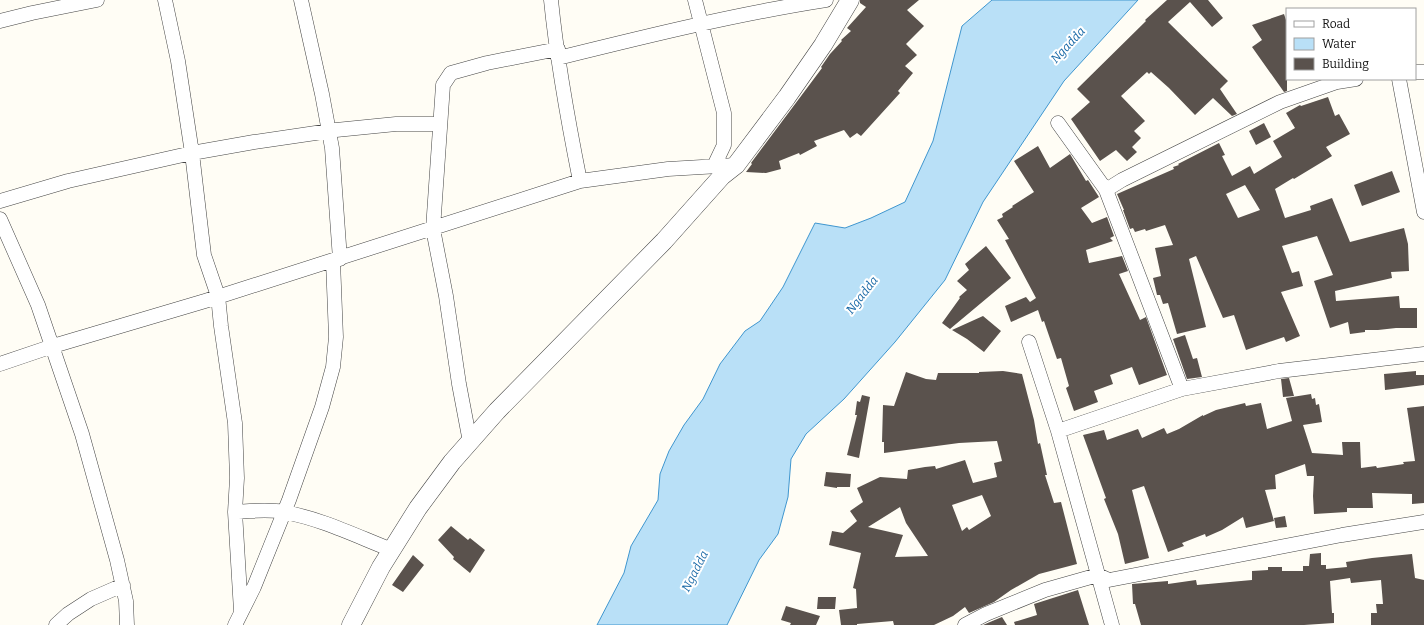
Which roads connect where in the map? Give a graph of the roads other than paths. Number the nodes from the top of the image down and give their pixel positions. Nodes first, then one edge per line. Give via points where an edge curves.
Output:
1 (97, 0) edge
2 (165, 0) edge
3 (301, 0) edge
4 (551, 0) edge
5 (696, 0) edge
6 (826, 0) edge
7 (850, 0) edge
8 (0, 21) edge
9 (701, 24) junction
10 (558, 54) junction
11 (1350, 80) edge
12 (1399, 80) edge
13 (1058, 123) dead end
14 (440, 124) junction
15 (329, 131) junction
16 (192, 153) junction
17 (736, 165) junction
18 (714, 166) junction
19 (580, 182) junction
20 (1106, 190) junction
21 (0, 201) edge
22 (1424, 212) edge
23 (0, 219) edge
24 (433, 229) junction
25 (336, 260) junction
26 (218, 296) junction
27 (1029, 342) dead end
28 (53, 346) junction
29 (1424, 354) edge
30 (0, 364) edge
31 (1182, 390) junction
32 (1058, 431) junction
33 (470, 442) junction
34 (235, 512) junction
35 (284, 512) junction
36 (1424, 522) edge
37 (392, 550) junction
38 (1098, 576) junction
39 (123, 585) junction
40 (241, 611) junction
41 (56, 625) edge
42 (127, 625) edge
43 (235, 625) edge
44 (351, 625) edge
45 (965, 625) edge
46 (1112, 625) edge

1 - 8 street
2 - 16 street via 178,61
3 - 15 street
4 - 10 street
5 - 9 street
6 - 9 street
7 - 17 street via 823,45
9 - 10 street
9 - 18 street via 724,113 724,145
10 - 14 street via 487,63 451,74 443,85
10 - 19 street
11 - 20 street via 1280,102
12 - 22 street
13 - 20 street
14 - 15 street via 396,124
14 - 24 street
15 - 16 street
15 - 25 street via 332,148
16 - 21 street via 68,181
16 - 26 street via 204,255
17 - 18 street
17 - 33 street via 722,176 664,240 502,405
18 - 19 street via 668,169
19 - 24 street
20 - 31 street
23 - 28 street
24 - 25 street
24 - 33 street
25 - 26 street
25 - 35 street via 336,337 333,367 322,407
26 - 28 street
26 - 34 street via 235,423
27 - 32 street
28 - 30 street
28 - 39 street via 82,434
29 - 31 street via 1279,371
31 - 32 street
32 - 38 street
33 - 37 street via 418,508
34 - 35 street
34 - 40 street
35 - 37 street via 328,524
35 - 40 street via 254,587
36 - 38 street via 1342,535 1109,580
37 - 44 street
38 - 45 street via 1044,590
38 - 46 street
39 - 41 street via 91,599
39 - 42 street
40 - 43 street

